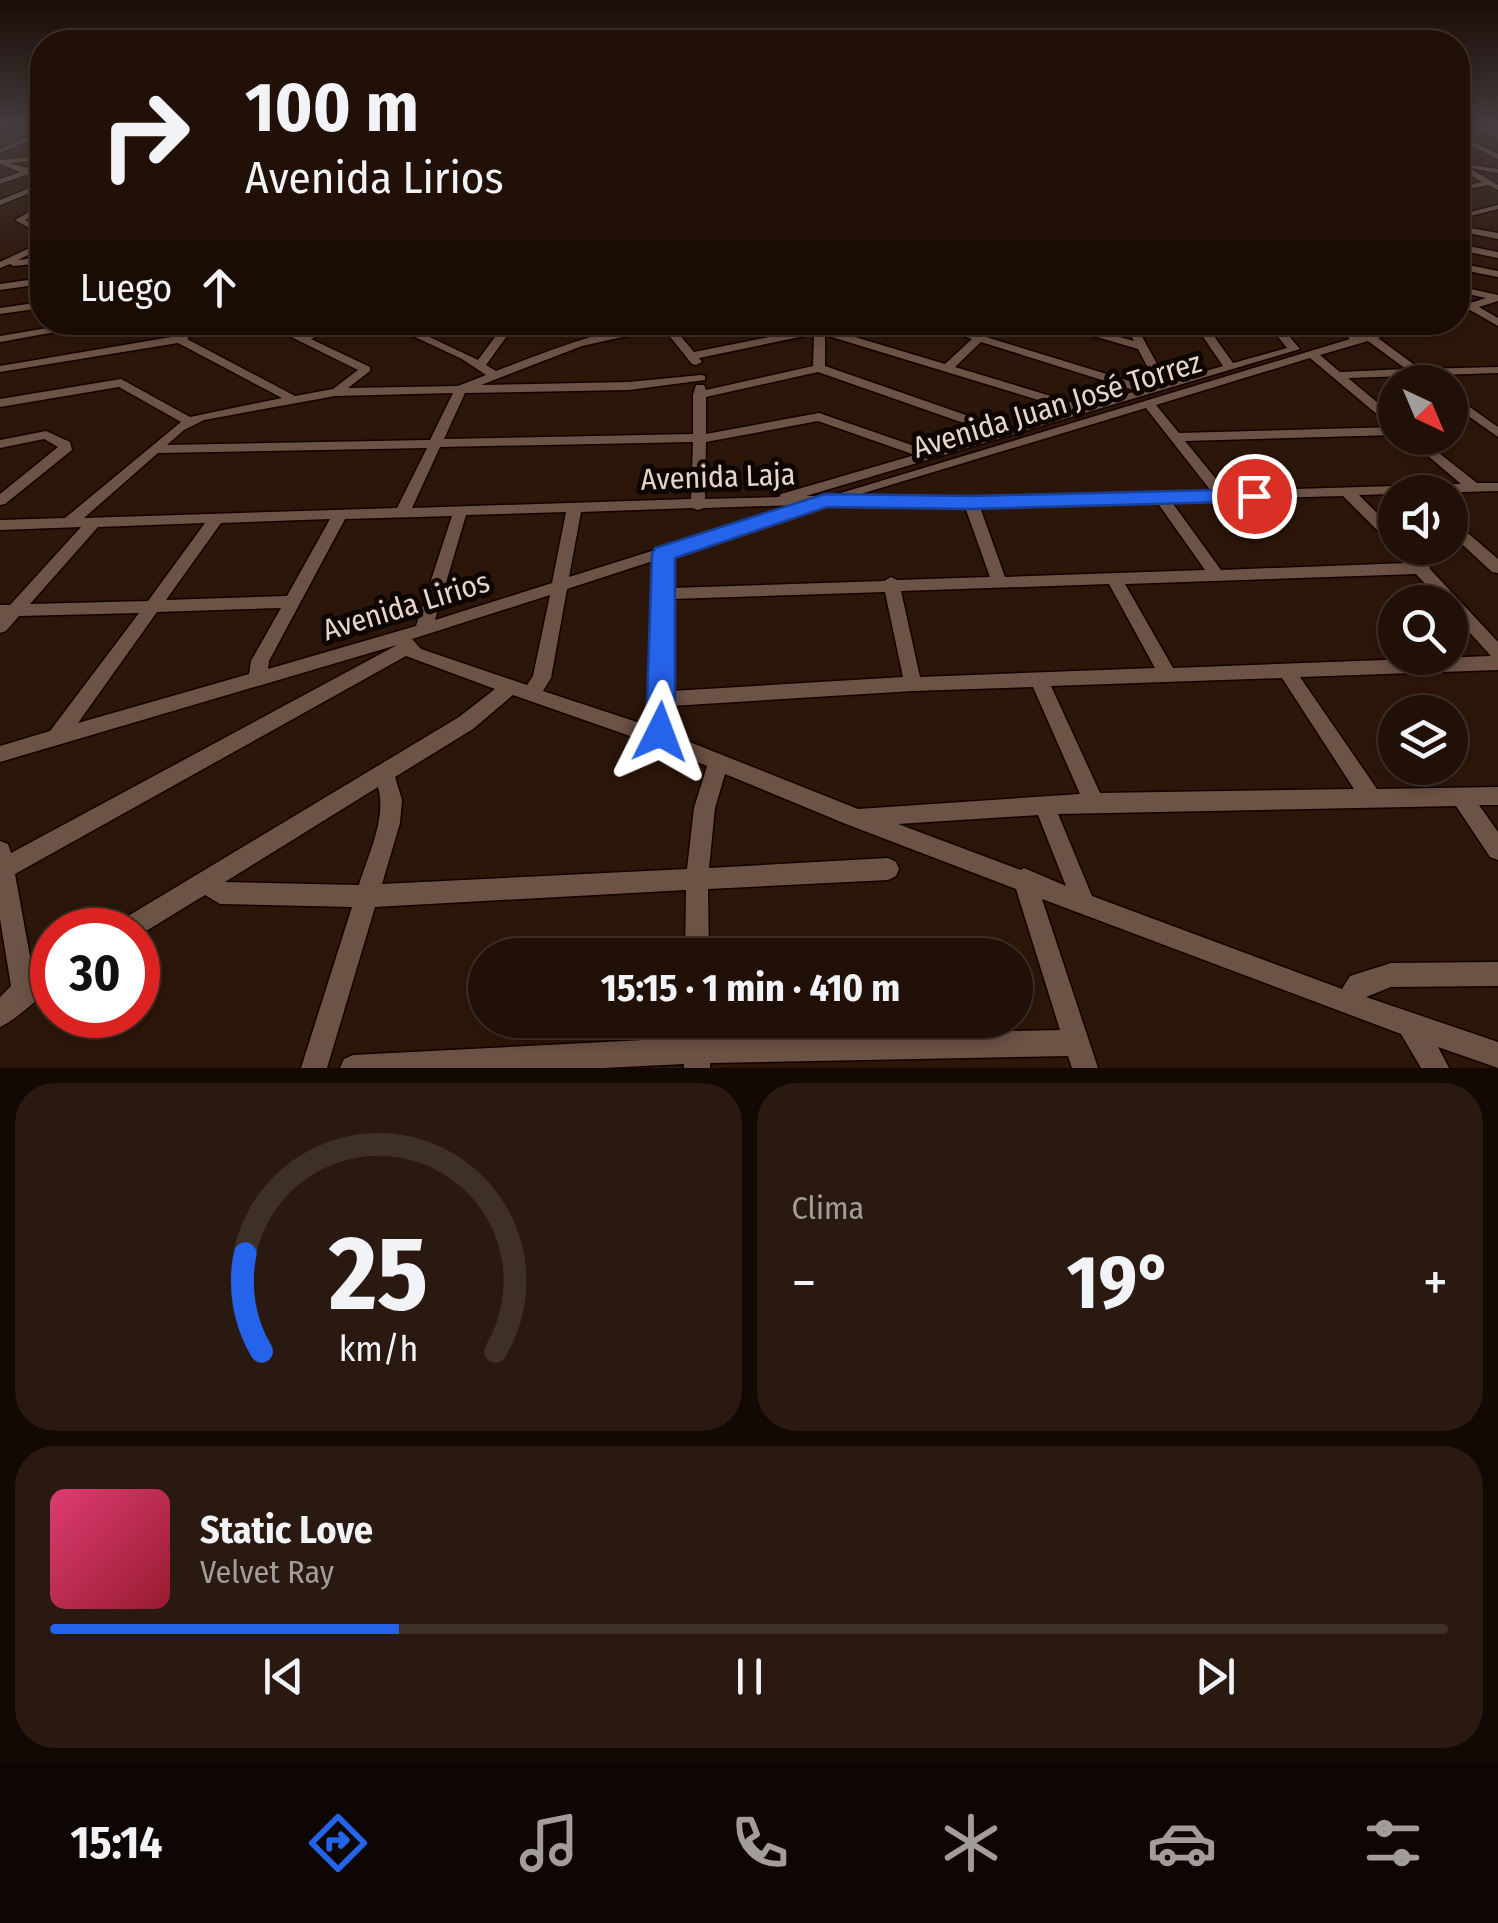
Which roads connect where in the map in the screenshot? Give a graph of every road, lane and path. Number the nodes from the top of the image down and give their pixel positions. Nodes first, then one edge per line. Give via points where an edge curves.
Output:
1 (1495, 185) edge
2 (1470, 188) edge
3 (30, 190) edge
4 (0, 203) edge
5 (1498, 207) edge
6 (30, 214) edge
7 (1470, 214) edge
8 (19, 220) junction
9 (0, 222) edge
10 (30, 226) edge
11 (1470, 231) edge
12 (1498, 236) edge
13 (1470, 249) edge
14 (30, 251) edge
15 (1498, 255) edge
16 (30, 261) edge
17 (1, 264) edge
18 (1470, 268) edge
19 (1498, 274) edge
20 (30, 282) edge
21 (0, 286) edge
22 (1470, 292) edge
23 (1498, 298) edge
24 (1471, 306) joint
25 (30, 307) edge
26 (0, 311) edge
27 (1498, 322) edge
28 (30, 334) edge
29 (184, 335) edge
30 (294, 335) edge
31 (311, 335) edge
32 (417, 335) edge
33 (502, 335) edge
34 (615, 335) edge
35 (677, 335) edge
36 (781, 335) edge
37 (820, 335) edge
38 (847, 335) edge
39 (970, 335) edge
40 (983, 335) edge
41 (1098, 335) edge
42 (1134, 335) edge
43 (1207, 335) edge
44 (1282, 335) edge
45 (1356, 335) edge
46 (1367, 335) edge
47 (1359, 337) junction
48 (180, 338) junction
49 (980, 338) junction
50 (302, 339) junction
51 (0, 340) edge
52 (1138, 346) junction
53 (1294, 349) junction
54 (1312, 354) junction
55 (691, 356) junction
56 (481, 364) junction
57 (1405, 365) edge
58 (1230, 366) junction
59 (819, 368) junction
60 (948, 368) junction
61 (0, 369) edge
62 (1468, 371) edge
63 (1498, 371) edge
64 (1378, 374) edge
65 (494, 375) junction
66 (1340, 375) junction
67 (701, 378) junction
68 (1164, 387) junction
69 (461, 389) junction
70 (335, 392) junction
71 (699, 395) junction
72 (1148, 397) junction
73 (290, 398) junction
74 (0, 402) edge
75 (1378, 407) edge
76 (1082, 410) junction
77 (1468, 410) edge
78 (188, 420) junction
79 (1005, 432) junction
80 (1378, 432) edge
81 (1498, 433) edge
82 (1174, 437) junction
83 (696, 438) junction
84 (0, 444) edge
85 (433, 444) junction
86 (156, 449) junction
87 (927, 455) junction
88 (1433, 455) edge
89 (1498, 487) edge
90 (1468, 488) edge
91 (1474, 488) junction
92 (1378, 493) edge
93 (1349, 494) junction
94 (1223, 497) junction
95 (1162, 499) junction
96 (0, 500) edge
97 (825, 500) junction
98 (777, 502) junction
99 (971, 503) junction
100 (698, 506) junction
101 (574, 509) junction
102 (460, 512) junction
103 (402, 513) junction
104 (340, 515) junction
105 (216, 518) junction
106 (94, 522) junction
107 (69, 523) junction
108 (1378, 523) edge
109 (0, 525) edge
110 (1468, 541) edge
111 (664, 554) junction
112 (1419, 565) edge
113 (1422, 568) junction
114 (1498, 568) edge
115 (1217, 574) junction
116 (1114, 578) junction
117 (1000, 581) junction
118 (891, 583) junction
119 (560, 587) junction
120 (664, 594) junction
121 (292, 602) junction
122 (152, 606) junction
123 (8, 610) edge
124 (0, 628) edge
125 (423, 630) junction
126 (403, 642) junction
127 (1498, 654) edge
128 (1498, 663) edge
129 (1288, 673) junction
130 (1168, 675) junction
131 (257, 680) junction
132 (1040, 680) junction
133 (913, 684) junction
134 (522, 690) junction
135 (663, 699) junction
136 (57, 737) junction
137 (657, 737) junction
138 (0, 754) edge
139 (718, 761) junction
140 (384, 774) junction
141 (1498, 796) edge
142 (1371, 797) junction
143 (1462, 798) junction
144 (1094, 802) junction
145 (1044, 805) junction
146 (853, 817) junction
147 (1498, 850) edge
148 (1, 864) edge
149 (888, 869) dead end
150 (1024, 879) junction
151 (697, 880) junction
152 (205, 882) junction
153 (366, 896) junction
154 (1084, 902) junction
155 (160, 909) edge
156 (697, 938) edge
157 (1498, 974) edge
158 (30, 988) edge
159 (24, 992) junction
160 (1347, 1003) junction
161 (0, 1010) edge
162 (1409, 1022) junction
163 (1498, 1055) edge
164 (1081, 1056) edge
165 (696, 1059) edge
166 (314, 1068) edge
167 (353, 1068) edge
168 (1436, 1068) edge

1 - 2 street
3 - 4 street
5 - 7 street
6 - 8 street
8 - 9 street
8 - 10 street
11 - 12 street
13 - 15 street
14 - 17 street
16 - 17 street
18 - 19 street
20 - 21 street
22 - 23 street
23 - 24 street
24 - 27 street
25 - 26 street
28 - 51 street
29 - 48 street
30 - 50 street
31 - 50 street
32 - 56 street
33 - 56 street
34 - 65 street
35 - 55 street
36 - 55 street
37 - 59 street
38 - 60 street
39 - 49 street
40 - 49 street
41 - 52 street
42 - 52 street
43 - 58 street
44 - 53 street
45 - 47 street
46 - 47 street, Avenida Juan José Torrez
47 - 53 street
47 - 54 street, Avenida Juan José Torrez
47 - 57 street
48 - 61 street
48 - 73 street
49 - 60 street
49 - 72 street
50 - 70 street via 366,369
52 - 68 street
53 - 58 street
54 - 66 street
54 - 72 street, Avenida Juan José Torrez
55 - 67 street
56 - 65 street
58 - 68 street
59 - 71 street
59 - 79 street
60 - 76 street
62 - 63 street
64 - 66 street
65 - 69 street
66 - 75 street
67 - 69 street
67 - 71 street
68 - 72 street
69 - 70 street
69 - 85 street
70 - 73 street
71 - 83 street
72 - 76 street
72 - 82 street
72 - 97 street, Avenida Juan José Torrez
73 - 78 street
74 - 78 street via 121,383
76 - 79 street
77 - 81 street
78 - 86 street
79 - 87 street
80 - 82 street
82 - 94 street
83 - 85 street
83 - 87 street via 819,416
83 - 100 street
84 - 96 street via 46,436 65,450
85 - 86 street
85 - 103 street
86 - 107 street
87 - 98 street
88 - 91 street
89 - 91 street, Avenida Laja
90 - 91 street, Avenida Laja
92 - 93 street, Avenida Laja
93 - 94 street, Avenida Laja
93 - 108 street
94 - 95 street, Avenida Laja
95 - 99 street, Avenida Laja
95 - 115 street
97 - 98 street, Avenida Laja
97 - 99 street, Avenida Laja
97 - 111 street, Avenida Lirios
98 - 100 street, Avenida Laja
99 - 117 street
100 - 101 street, Avenida Laja
101 - 102 street, Avenida Laja
101 - 119 street
102 - 103 street, Avenida Laja
102 - 125 street
103 - 104 street, Avenida Laja
104 - 105 street, Avenida Laja
104 - 121 street
105 - 106 street, Avenida Laja
105 - 122 street
106 - 107 street, Avenida Laja
106 - 123 street
107 - 109 street, Avenida Laja
110 - 114 street
111 - 119 street, Avenida Lirios
111 - 120 street
112 - 113 street
113 - 115 street
113 - 127 street
115 - 116 street
116 - 117 street
116 - 130 street
117 - 118 street
118 - 120 street
118 - 133 street
119 - 125 street, Avenida Lirios
119 - 134 street via 542,678
120 - 135 street
121 - 122 street
121 - 131 street
122 - 123 street
122 - 136 street
123 - 124 street
125 - 126 street, Avenida Lirios
126 - 131 street, Avenida Lirios
126 - 134 street via 415,654
126 - 148 street via 277,722
128 - 129 street
129 - 130 street
129 - 142 street
130 - 132 street
131 - 136 street, Avenida Lirios
132 - 133 street
132 - 144 street
133 - 135 street
134 - 137 street
134 - 140 street
135 - 137 street
136 - 138 street, Avenida Lirios
137 - 139 street
139 - 146 street
139 - 151 street via 702,810
140 - 152 street
140 - 153 street via 392,800
141 - 143 street
142 - 143 street
142 - 144 street
143 - 147 street
144 - 145 street
145 - 146 street
145 - 154 street
146 - 150 street
148 - 159 street
149 - 151 street
150 - 154 street
150 - 164 street
151 - 153 street
151 - 156 street
152 - 153 street via 220,893
152 - 155 street
153 - 166 street
154 - 160 street
157 - 160 street via 1391,975 1359,984
158 - 159 street
159 - 161 street
160 - 162 street
162 - 163 street
162 - 168 street
164 - 165 street
165 - 167 street

